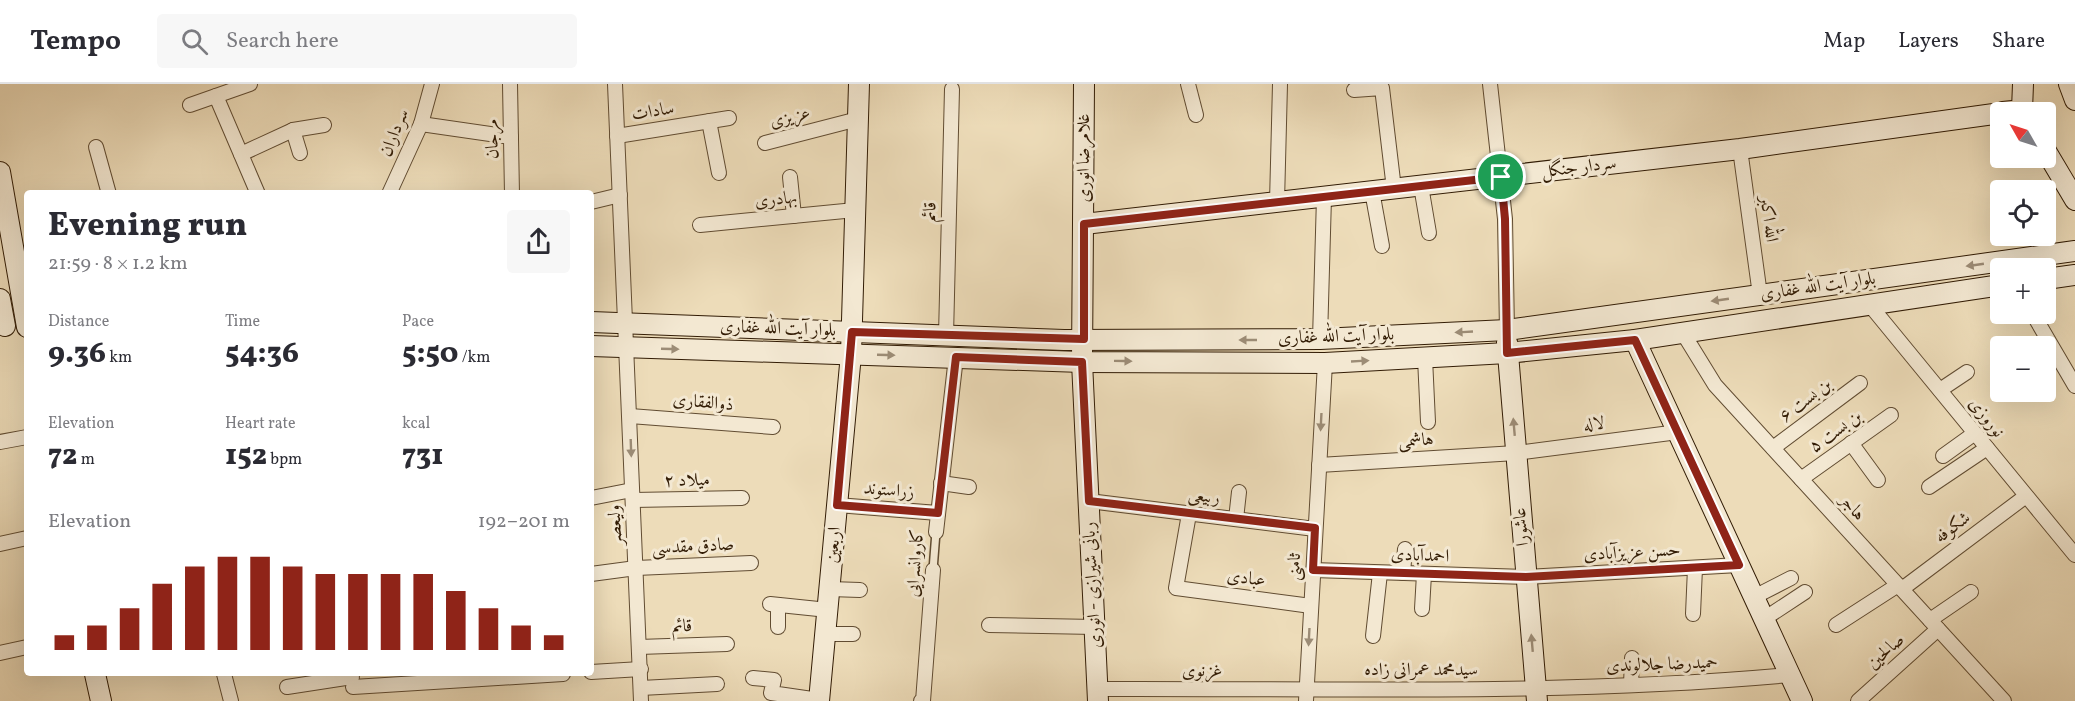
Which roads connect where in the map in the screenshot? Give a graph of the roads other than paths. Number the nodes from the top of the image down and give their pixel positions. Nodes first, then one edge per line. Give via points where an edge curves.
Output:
1 (250, 84) edge
2 (432, 84) edge
3 (510, 84) edge
4 (615, 84) edge
5 (859, 84) edge
6 (1084, 84) edge
7 (1188, 84) edge
8 (1280, 84) edge
9 (1490, 84) edge
10 (2008, 84) edge
11 (2023, 84) edge
12 (2070, 84) edge
13 (952, 89) dead end
14 (1354, 90) dead end
15 (216, 96) junction
16 (2075, 100) edge
17 (2011, 102) edge
18 (2016, 102) edge
19 (190, 105) dead end
20 (1196, 115) dead end
21 (1990, 115) edge
22 (729, 118) dead end
23 (858, 119) junction
24 (709, 121) junction
25 (420, 124) junction
26 (324, 125) dead end
27 (293, 130) junction
28 (617, 136) junction
29 (511, 137) junction
30 (765, 142) dead end
31 (96, 147) dead end
32 (1740, 149) junction
33 (300, 153) dead end
34 (241, 154) junction
35 (2056, 168) edge
36 (0, 172) edge
37 (719, 173) dead end
38 (790, 177) dead end
39 (1501, 177) junction
40 (1421, 186) junction
41 (1394, 189) junction
42 (107, 190) edge
43 (256, 190) edge
44 (391, 190) edge
45 (512, 190) edge
46 (1372, 191) junction
47 (620, 195) junction
48 (1324, 197) junction
49 (2075, 200) edge
50 (594, 201) edge
51 (1277, 202) junction
52 (855, 210) junction
53 (795, 216) junction
54 (1084, 224) junction
55 (700, 225) dead end
56 (1429, 233) dead end
57 (1382, 246) dead end
58 (2075, 251) edge
59 (2075, 275) edge
60 (2056, 278) edge
61 (1990, 287) edge
62 (1760, 294) junction
63 (24, 299) edge
64 (0, 302) edge
65 (24, 304) edge
66 (1869, 304) junction
67 (594, 322) edge
68 (626, 323) junction
69 (2039, 324) edge
70 (2, 326) edge
71 (24, 327) edge
72 (1507, 330) junction
73 (852, 332) junction
74 (1683, 333) junction
75 (946, 336) junction
76 (1084, 339) junction
77 (1320, 339) junction
78 (1635, 340) junction
79 (594, 346) edge
80 (627, 347) junction
81 (1507, 353) junction
82 (851, 354) junction
83 (956, 357) junction
84 (1425, 357) junction
85 (1082, 362) junction
86 (1325, 363) junction
87 (1966, 372) dead end
88 (1860, 383) dead end
89 (2075, 386) edge
90 (1940, 390) junction
91 (1891, 415) dead end
92 (630, 416) junction
93 (1428, 422) dead end
94 (773, 427) dead end
95 (1678, 432) junction
96 (1975, 433) junction
97 (24, 438) edge
98 (0, 442) edge
99 (1851, 443) junction
100 (1773, 448) junction
101 (1987, 448) junction
102 (1516, 453) junction
103 (1942, 456) dead end
104 (1319, 465) junction
105 (1801, 479) junction
106 (1878, 480) dead end
107 (941, 483) junction
108 (969, 487) dead end
109 (1929, 487) dead end
110 (1239, 492) dead end
111 (633, 495) junction
112 (2026, 495) junction
113 (594, 498) edge
114 (742, 498) dead end
115 (1089, 501) junction
116 (837, 505) junction
117 (938, 513) junction
118 (1189, 513) junction
119 (1236, 519) junction
120 (1315, 528) junction
121 (936, 532) joint
122 (24, 539) edge
123 (0, 544) edge
124 (1405, 549) dead end
125 (2075, 555) edge
126 (751, 562) dead end
127 (1739, 565) junction
128 (636, 568) junction
129 (1695, 568) junction
130 (933, 570) joint
131 (1313, 570) junction
132 (1380, 573) junction
133 (1403, 573) junction
134 (594, 574) edge
135 (1424, 574) junction
136 (1526, 577) junction
137 (1791, 578) dead end
138 (1900, 587) junction
139 (830, 589) junction
140 (860, 590) dead end
141 (1805, 592) dead end
142 (1971, 592) dead end
143 (1754, 597) junction
144 (1311, 606) junction
145 (1422, 609) dead end
146 (828, 610) junction
147 (1693, 614) dead end
148 (1764, 619) junction
149 (989, 625) dead end
150 (1836, 625) dead end
151 (1934, 625) junction
152 (778, 627) dead end
153 (1095, 627) junction
154 (826, 634) junction
155 (853, 634) dead end
156 (1372, 636) dead end
157 (728, 644) dead end
158 (639, 647) junction
159 (24, 648) edge
160 (0, 653) edge
161 (1632, 658) dead end
162 (641, 669) junction
163 (594, 672) edge
164 (1790, 675) junction
165 (95, 676) edge
166 (225, 676) edge
167 (480, 676) edge
168 (451, 677) edge
169 (753, 678) dead end
170 (717, 684) dead end
171 (353, 685) edge
172 (1631, 685) junction
173 (287, 687) dead end
174 (641, 694) edge
175 (1536, 694) edge
176 (1098, 695) edge
177 (1306, 695) edge
178 (1998, 699) edge
179 (819, 700) edge
180 (101, 701) edge
181 (231, 701) edge
182 (922, 701) edge
183 (1802, 701) edge
184 (1858, 701) edge

1 - 15 street
2 - 25 street, سرداران
3 - 29 street, مرجان
4 - 28 street
5 - 23 main road
6 - 54 main road, غلامرضا انوری
7 - 20 street
8 - 51 street
9 - 39 street
10 - 17 main road
11 - 18 main road
12 - 16 main road
13 - 75 street, قائم
14 - 41 street via 1382,88
15 - 19 street
15 - 34 street
21 - 32 main road, سردار جنگل
22 - 24 street, سادات
23 - 30 street, عزیزی
23 - 52 main road
24 - 28 street, سادات
24 - 37 street
25 - 29 street
25 - 44 street, سرداران
26 - 27 street
27 - 33 street
27 - 34 street
28 - 47 street
29 - 45 street, مرجان
31 - 42 street
32 - 39 main road, سردار جنگل
32 - 62 street, الله اکبر
34 - 43 street
35 - 49 main road
36 - 63 main road
38 - 53 street
39 - 40 main road, سردار جنگل
39 - 72 street
40 - 41 main road, سردار جنگل
40 - 56 street
41 - 46 main road, سردار جنگل
46 - 48 main road, سردار جنگل
46 - 57 street
47 - 50 street
47 - 68 street
48 - 51 main road, سردار جنگل
48 - 77 street
51 - 54 main road, سردار جنگل
52 - 53 street, بهادری
52 - 73 main road
53 - 55 street, بهادری
54 - 76 main road, غلامرضا انوری
58 -> 62 main road, بلوار آیت الله غفاری
59 - 60 main road
61 - 66 main road, بلوار آیت الله غفاری
62 -> 72 main road, بلوار آیت الله غفاری
64 - 65 main road
64 - 70 main road
66 - 74 main road, بلوار آیت الله غفاری
66 - 90 street, نوروزی
67 - 68 main road, بلوار آیت الله غفاری
68 - 73 main road, بلوار آیت الله غفاری
68 - 80 street, ولیعصر
69 - 89 street
70 - 71 main road
72 -> 77 main road, بلوار آیت الله غفاری
72 - 81 main road, عاشورا
73 - 75 main road, بلوار آیت الله غفاری
73 - 82 main road, اربعین
74 - 78 main road, بلوار آیت الله غفاری
74 - 100 street, هاجر via 1715,385
75 - 76 main road, بلوار آیت الله غفاری
77 -> 76 main road, بلوار آیت الله غفاری
76 - 85 main road, غلامرضا انوری
78 - 81 main road, بلوار آیت الله غفاری
78 - 95 main road
79 - 80 main road, بلوار آیت الله غفاری
80 -> 82 main road, بلوار آیت الله غفاری
80 - 92 street, ولیعصر
81 - 84 main road, بلوار آیت الله غفاری
102 -> 81 main road, عاشورا
82 -> 83 main road, بلوار آیت الله غفاری
82 - 116 main road, اربعین
83 - 85 main road, بلوار آیت الله غفاری
83 - 107 street, کاروانسرایی
86 -> 84 main road, بلوار آیت الله غفاری
84 - 93 street
85 -> 86 main road, بلوار آیت الله غفاری
85 - 115 main road, ربانی شیرازی - انوری
86 -> 104 street, ثامنی
87 - 90 street
88 - 100 street, بن بست ۶
90 - 96 street, نوروزی
91 - 99 street, بن بست ۵
92 - 94 street, ذوالفقاری
92 -> 111 street, ولیعصر
95 - 102 street, لاله
95 - 127 main road
96 - 101 street, نوروزی
96 - 103 street
97 - 98 street
99 - 105 street, بن بست ۵
99 - 106 street
100 - 105 street, هاجر
101 - 109 street
101 - 112 street, نوروزی
102 - 104 street, هاشمی
102 - 136 main road, عاشورا
104 - 120 street, ثامنی
105 - 138 street, هاجر
107 - 108 street
107 - 117 street, کاروانسرایی
110 - 119 street
111 - 113 street, میلاد ۲
111 - 114 street, میلاد ۲
111 - 128 street, ولیعصر
112 - 125 street, نوروزی
112 - 138 street, شکوفه
115 - 118 street, ربیعی
115 - 153 main road, ربانی شیرازی - انوری
116 - 117 street, زراستوند
116 - 139 main road, اربعین
117 - 121 street, کاروانسرایی
118 - 119 street, ربیعی
118 - 144 street, عبادی via 1176,588
119 - 120 street, ربیعی
120 - 131 street, ثامنی
121 - 130 lane, کاروانسرایی
122 - 123 street
124 - 133 street
126 - 128 street, صادق مقدسی
127 - 129 street, حسن عزیزآبادی
127 - 143 main road
128 - 134 street, صادق مقدسی
128 - 158 street, ولیعصر
129 - 136 street, حسن عزیزآبادی
129 - 147 street
130 - 182 street, کاروانسرایی
131 - 132 street, احمدآبادی
131 - 144 street, ثامنی
132 - 133 street, احمدآبادی
132 - 156 street
133 - 135 street, احمدآبادی
135 - 136 street, احمدآبادی
135 - 145 street
175 -> 136 main road, عاشورا
137 - 143 street
138 - 150 street, شکوفه
138 - 151 street, هاجر
139 - 140 street
139 - 146 main road, اربعین
141 - 148 street
142 - 151 street, صالحین
143 - 148 main road
144 -> 177 street, ثامنی
146 - 152 street via 774,605
146 - 154 main road, اربعین
148 - 164 main road
149 - 153 street
151 - 178 street, هاجر
151 - 184 street, صالحین
153 - 176 main road, ربانی شیرازی - انوری
154 - 155 street
154 - 179 main road, اربعین
157 - 158 street, قائم
158 - 162 street, ولیعصر
159 - 160 street
161 - 172 street
162 - 163 street
162 - 174 street, ولیعصر
164 - 172 street, حمیدرضا جلالوندی via 1682,685
164 - 183 main road
165 - 180 main road
166 - 181 street
167 - 168 street
168 - 171 street
169 - 179 street via 774,680 771,693
170 - 174 street
171 - 173 street
172 - 175 street, حمیدرضا جلالوندی
175 - 177 street, سیدمحمد عمرانی زاده
176 - 177 street, غزنوی

